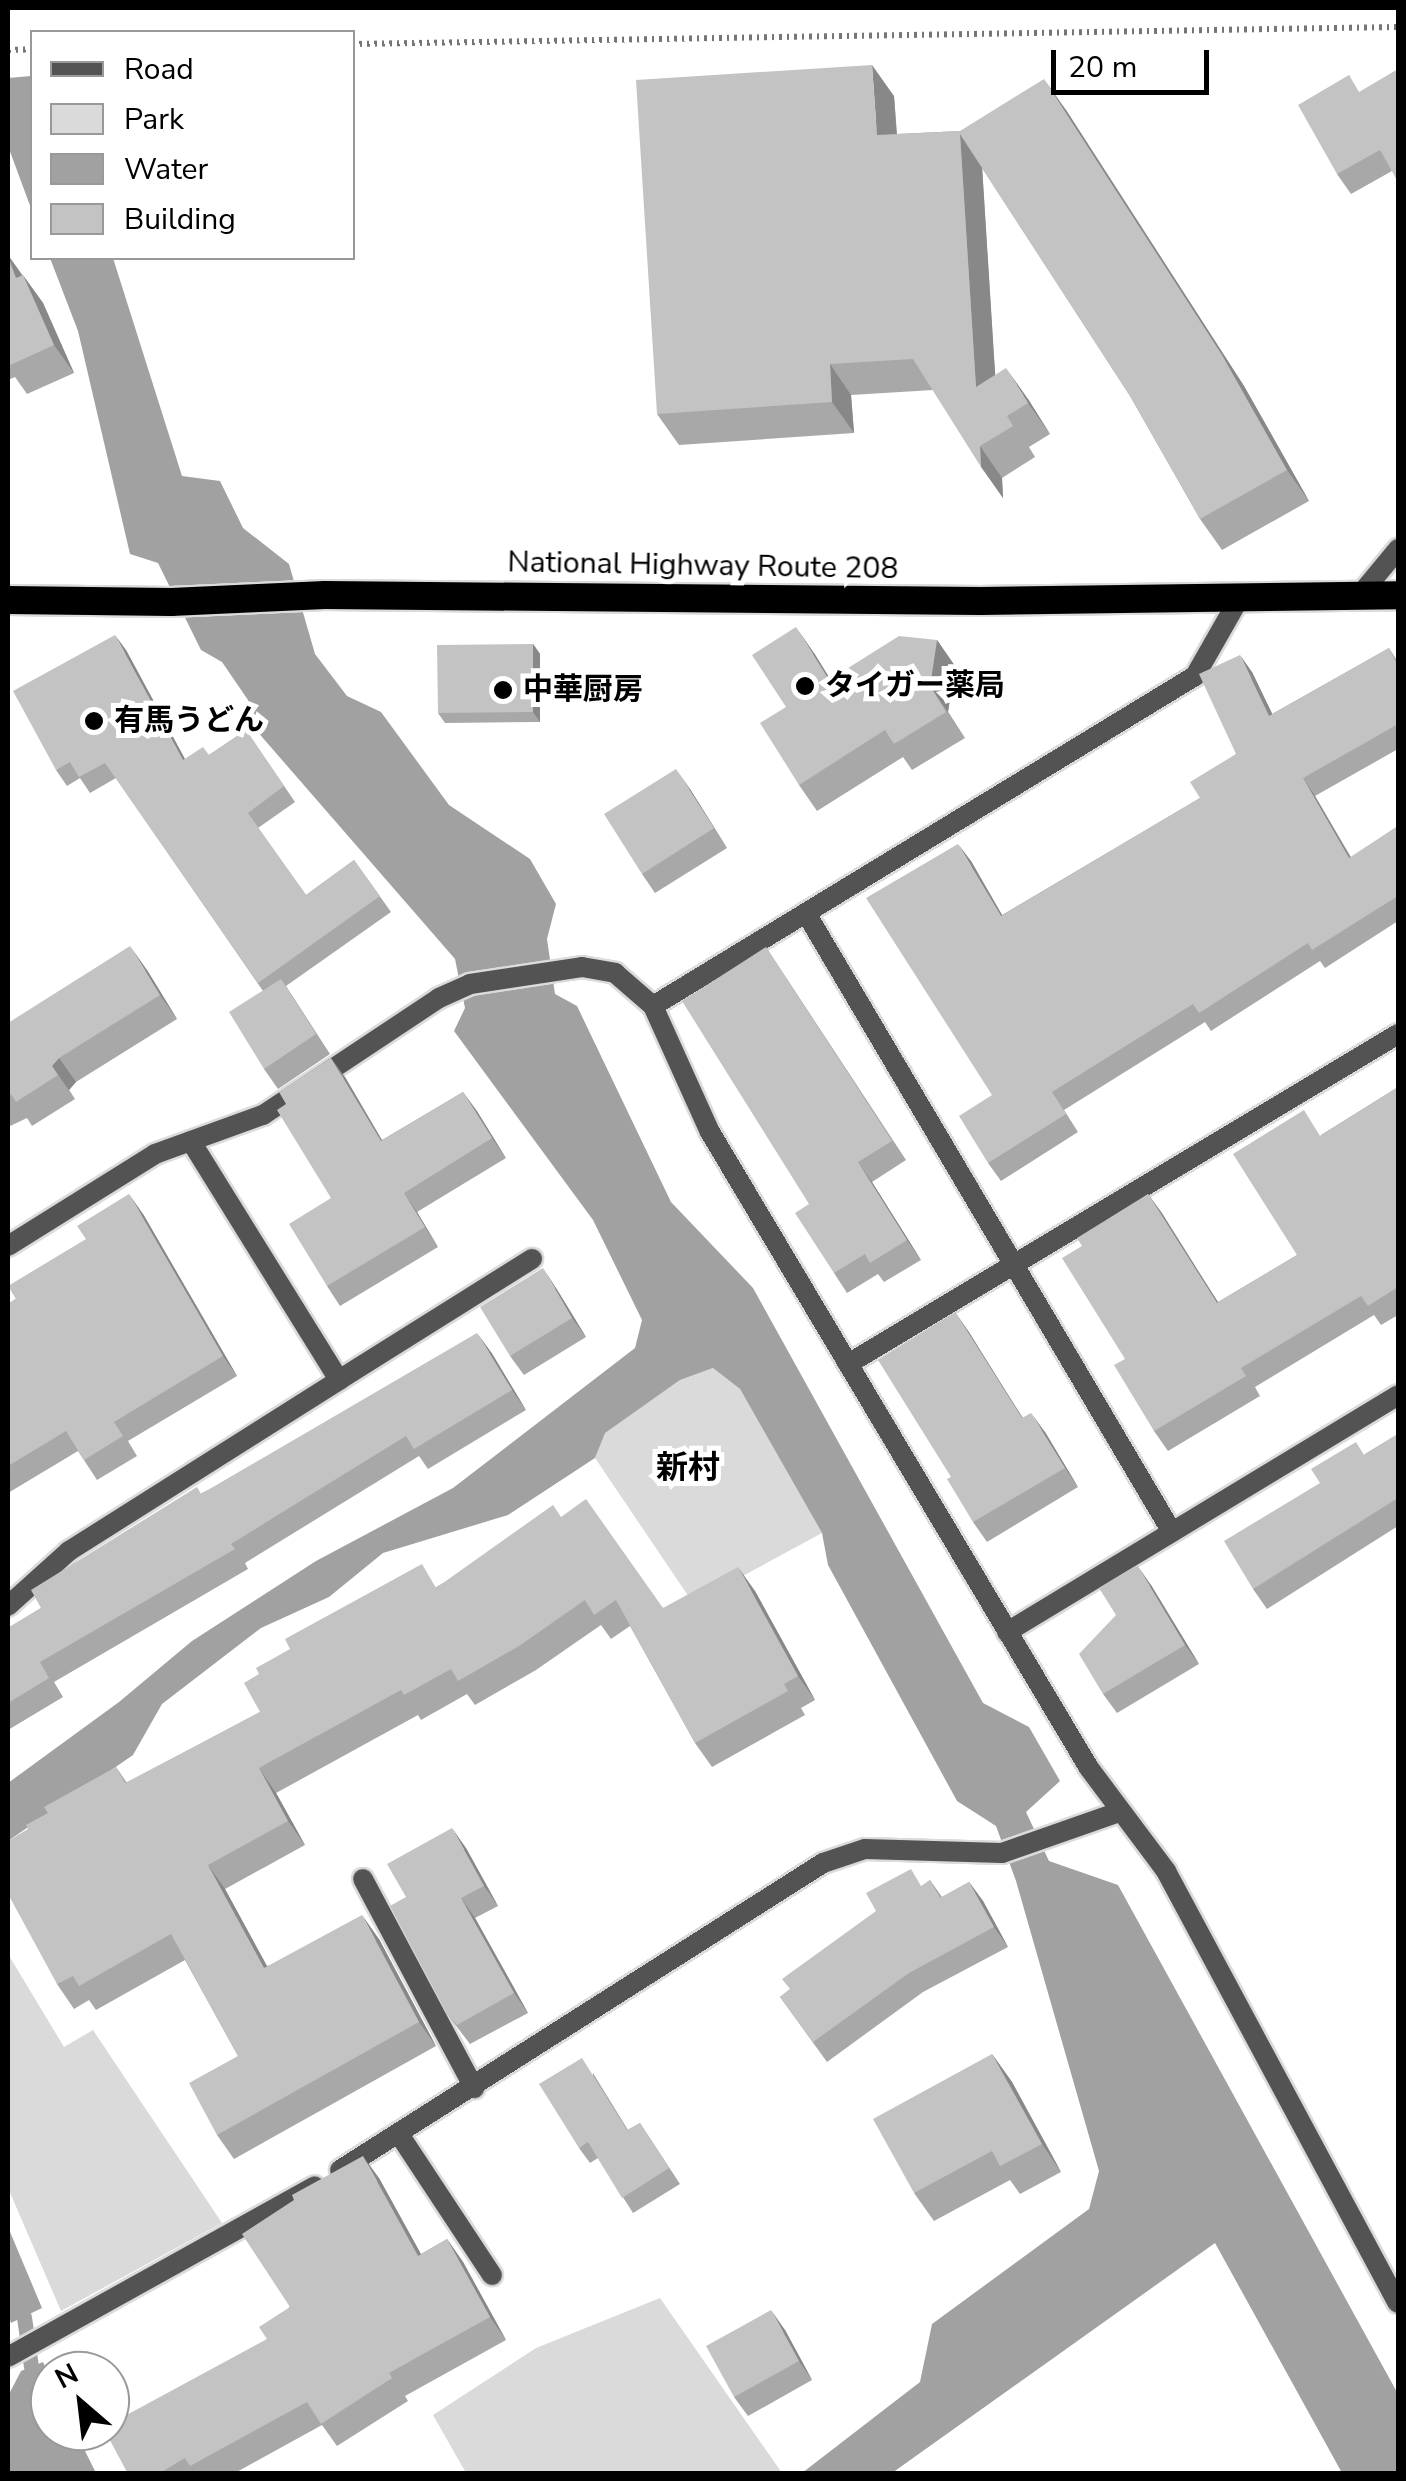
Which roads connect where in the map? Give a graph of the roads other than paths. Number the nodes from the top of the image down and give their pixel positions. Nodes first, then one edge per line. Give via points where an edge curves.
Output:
1 (1398, 549) edge
2 (1360, 595) junction
3 (1398, 595) edge
4 (1240, 597) junction
5 (8, 600) edge
6 (806, 913) junction
7 (653, 1006) junction
8 (1398, 1034) edge
9 (191, 1141) junction
10 (8, 1246) edge
11 (532, 1258) dead end
12 (1015, 1265) junction
13 (848, 1364) junction
14 (340, 1380) junction
15 (1398, 1395) edge
16 (1172, 1532) junction
17 (8, 1606) edge
18 (1008, 1632) junction
19 (1119, 1812) junction
20 (362, 1879) dead end
21 (474, 2088) junction
22 (399, 2134) junction
23 (492, 2275) dead end
24 (1398, 2304) edge
25 (11, 2356) edge

1 - 2 street
2 - 3 highway, National Highway Route 208
2 - 4 highway, National Highway Route 208
4 - 5 highway, National Highway Route 208
4 - 6 street via 1194,676
6 - 7 street
6 - 12 street
7 - 9 street via 615,973 582,968 470,984 263,1116
7 - 13 street via 710,1132
8 - 12 street
9 - 10 street via 155,1154
9 - 14 street
11 - 14 street
12 - 13 street
12 - 16 street
13 - 18 street
14 - 17 street via 69,1551
15 - 16 street
16 - 18 street
18 - 19 street
19 - 21 street via 1002,1854 866,1849 823,1863
19 - 24 street via 1166,1871
20 - 21 street
21 - 22 street
22 - 23 street
22 - 25 street via 246,2228

